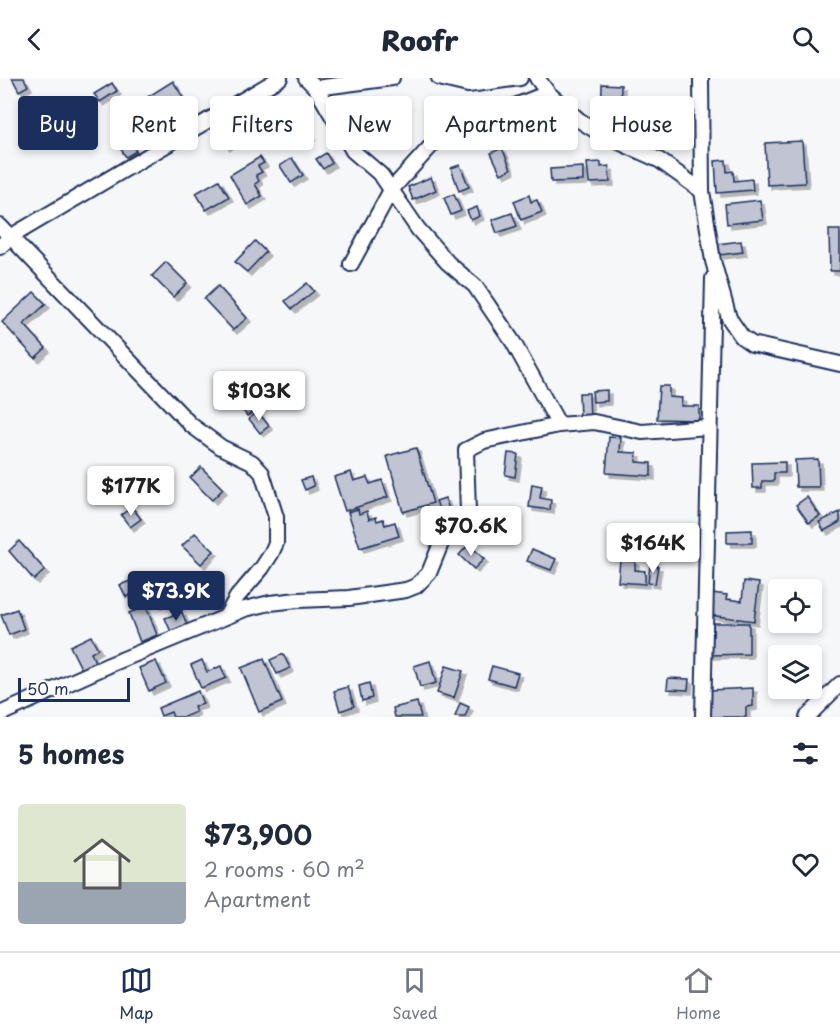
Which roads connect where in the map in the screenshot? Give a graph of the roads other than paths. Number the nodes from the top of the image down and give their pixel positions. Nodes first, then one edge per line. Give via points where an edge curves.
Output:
1 (280, 78) edge
2 (306, 78) edge
3 (392, 78) edge
4 (439, 78) edge
5 (520, 78) edge
6 (537, 78) edge
7 (701, 78) edge
8 (316, 88) junction
9 (549, 93) junction
10 (391, 190) junction
11 (702, 191) junction
12 (0, 226) edge
13 (10, 237) junction
14 (0, 247) edge
15 (713, 261) junction
16 (351, 264) dead end
17 (840, 364) edge
18 (559, 425) junction
19 (709, 427) junction
20 (226, 616) junction
21 (840, 684) edge
22 (0, 714) edge
23 (703, 717) edge
24 (807, 717) edge

1 - 13 street
2 - 8 street
3 - 8 street
4 - 5 street via 468,85
6 - 9 street
7 - 11 street
8 - 10 street via 353,151 374,168
9 - 10 street via 441,135
9 - 11 street via 579,120 659,160
10 - 16 street
10 - 18 street via 418,229 475,286 513,342
11 - 15 street
12 - 13 street
13 - 14 street
13 - 20 street via 191,425 221,447 252,462 262,473 276,517 276,543
15 - 17 street via 729,318 741,337 752,344
15 - 19 street
18 - 19 street via 594,422 642,432
18 - 20 street via 484,441 466,450 468,512 464,525 444,536 429,573 416,586 350,598 270,603
19 - 23 street
20 - 22 street
21 - 24 street

